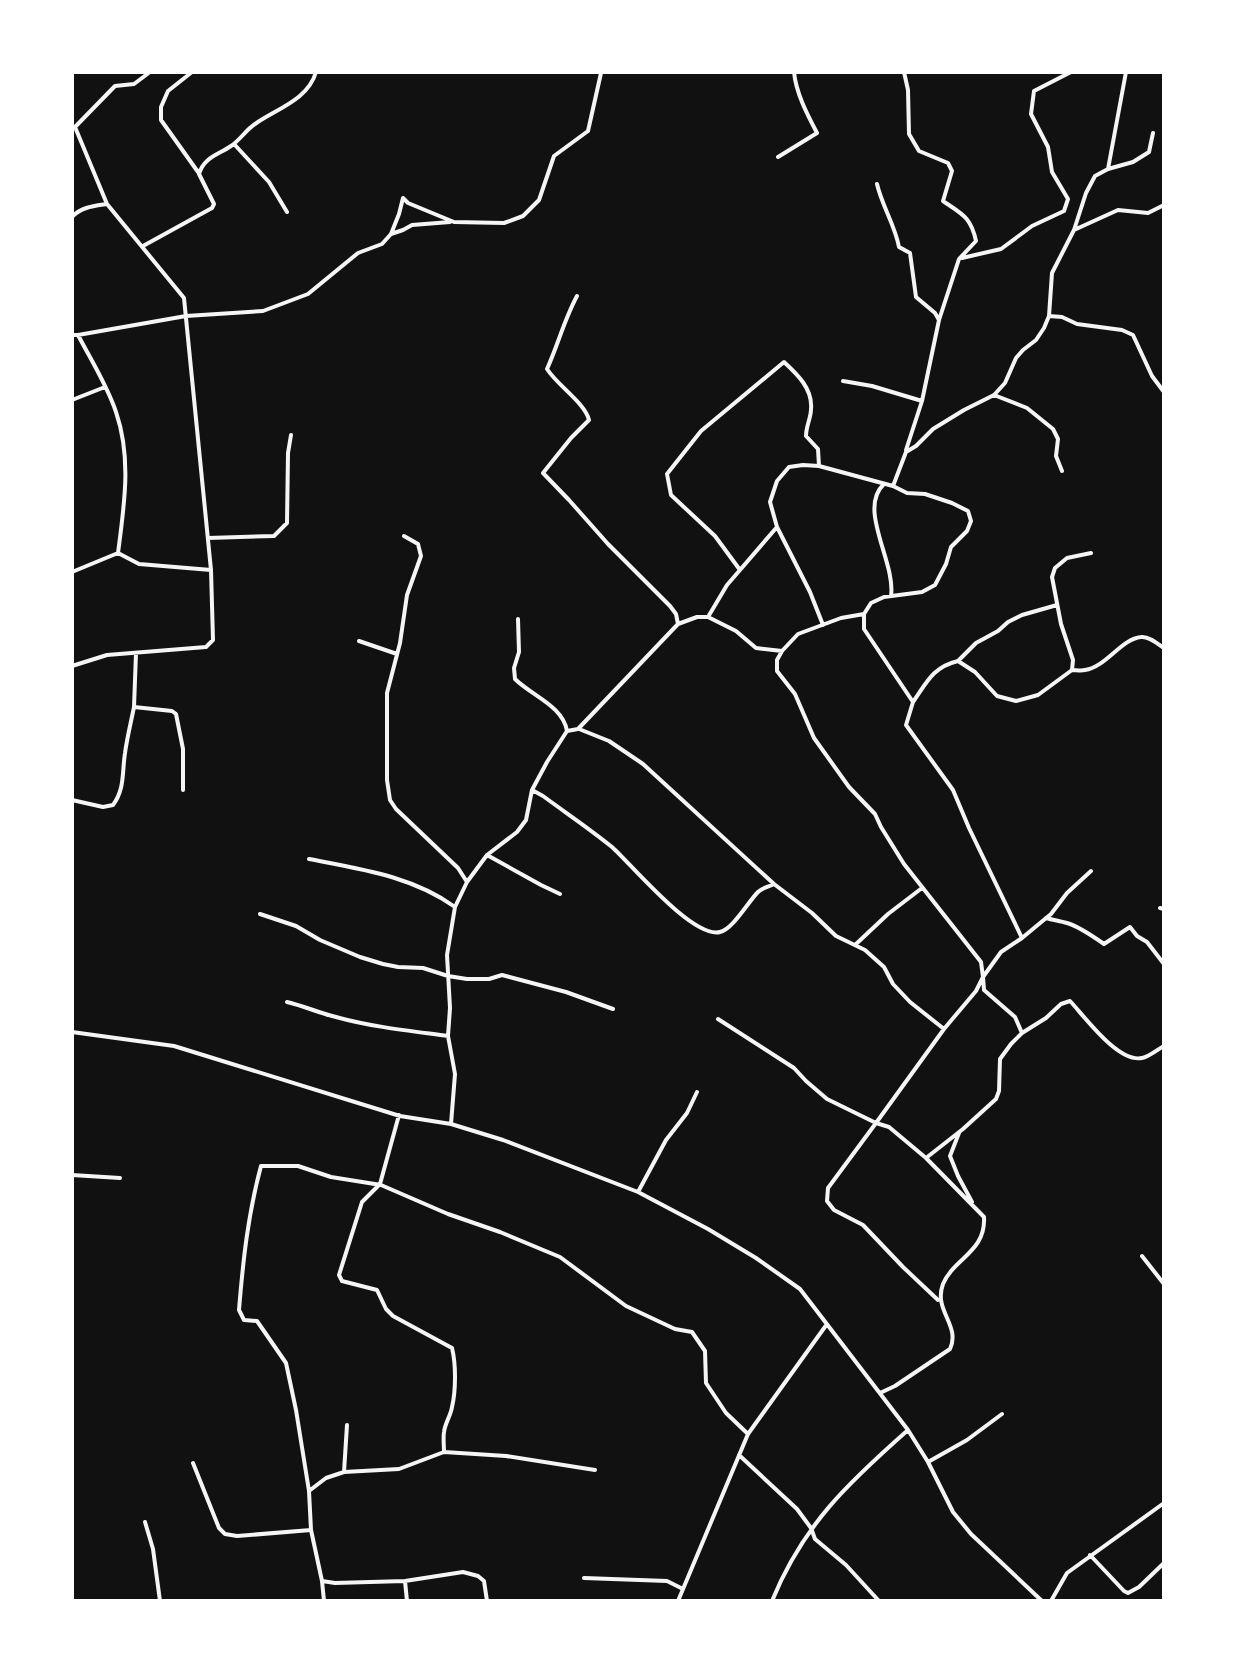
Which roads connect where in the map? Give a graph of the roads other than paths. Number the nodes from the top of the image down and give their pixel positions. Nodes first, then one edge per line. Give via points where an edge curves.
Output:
1 (150, 72) edge
2 (192, 72) edge
3 (316, 72) edge
4 (794, 72) edge
5 (904, 72) edge
6 (1071, 72) edge
7 (1126, 72) edge
8 (601, 73) edge
9 (1153, 133) dead end
10 (234, 144) junction
11 (778, 157) dead end
12 (1108, 169) junction
13 (199, 174) junction
14 (877, 184) dead end
15 (107, 204) junction
16 (1164, 205) edge
17 (287, 212) dead end
18 (72, 217) edge
19 (454, 222) junction
20 (1074, 230) junction
21 (391, 234) junction
22 (143, 246) junction
23 (959, 259) junction
24 (577, 296) dead end
25 (186, 316) junction
26 (1049, 316) junction
27 (939, 320) junction
28 (75, 335) edge
29 (843, 381) dead end
30 (105, 387) junction
31 (1164, 392) edge
32 (994, 395) junction
33 (72, 400) edge
34 (922, 401) junction
35 (291, 435) dead end
36 (906, 452) junction
37 (819, 466) junction
38 (1062, 471) dead end
39 (885, 484) junction
40 (893, 486) junction
41 (777, 527) junction
42 (404, 536) dead end
43 (208, 538) junction
44 (118, 553) junction
45 (1091, 553) dead end
46 (211, 570) junction
47 (740, 570) junction
48 (72, 572) edge
49 (891, 596) junction
50 (1057, 605) junction
51 (864, 614) junction
52 (708, 617) junction
53 (518, 619) dead end
54 (678, 624) junction
55 (823, 625) junction
56 (359, 641) dead end
57 (1164, 648) edge
58 (782, 651) junction
59 (136, 653) junction
60 (397, 654) junction
61 (958, 661) junction
62 (72, 666) edge
63 (1072, 670) junction
64 (913, 702) junction
65 (134, 707) junction
66 (578, 729) junction
67 (567, 731) junction
68 (183, 790) dead end
69 (532, 790) junction
70 (72, 800) edge
71 (487, 855) junction
72 (309, 859) dead end
73 (1091, 871) dead end
74 (467, 882) junction
75 (774, 884) junction
76 (922, 888) junction
77 (560, 894) dead end
78 (455, 907) junction
79 (260, 914) dead end
80 (1046, 918) junction
81 (1022, 938) junction
82 (855, 945) junction
83 (1164, 964) edge
84 (448, 976) junction
85 (983, 977) junction
86 (287, 1002) dead end
87 (613, 1009) dead end
88 (718, 1019) dead end
89 (944, 1029) junction
90 (72, 1032) edge
91 (1022, 1033) junction
92 (448, 1036) junction
93 (1164, 1046) edge
94 (697, 1092) dead end
95 (399, 1115) junction
96 (876, 1123) junction
97 (451, 1124) junction
98 (959, 1132) junction
99 (926, 1158) junction
100 (72, 1175) edge
101 (120, 1178) dead end
102 (379, 1184) junction
103 (638, 1192) junction
104 (975, 1207) junction
105 (1142, 1256) dead end
106 (1164, 1284) edge
107 (939, 1301) junction
108 (827, 1324) junction
109 (880, 1393) junction
110 (1002, 1414) dead end
111 (347, 1425) dead end
112 (908, 1430) junction
113 (748, 1434) junction
114 (444, 1452) junction
115 (739, 1455) junction
116 (928, 1462) junction
117 (193, 1463) dead end
118 (595, 1470) dead end
119 (344, 1472) junction
120 (309, 1491) junction
121 (1164, 1503) edge
122 (145, 1522) dead end
123 (811, 1528) junction
124 (311, 1530) junction
125 (1090, 1555) junction
126 (1164, 1563) edge
127 (584, 1578) dead end
128 (322, 1581) junction
129 (405, 1581) junction
130 (683, 1589) junction
131 (160, 1601) edge
132 (324, 1601) edge
133 (407, 1601) edge
134 (487, 1601) edge
135 (678, 1601) edge
136 (772, 1601) edge
137 (879, 1601) edge
138 (1042, 1601) edge
139 (1051, 1601) edge

1 - 15 street via 134,84 115,86 75,127
2 - 13 street via 168,91 161,120
3 - 10 street via 311,87
4 - 11 street via 817,133
5 - 23 street via 909,134 919,151 948,163 952,171 943,201 973,225 976,241
6 - 23 street via 1034,91 1031,114 1068,199 1064,211 1001,249
7 - 12 street
8 - 19 street via 588,131 554,156 539,200 523,216 504,223
9 - 12 street via 1149,152
10 - 13 street via 201,165
10 - 17 street via 269,182
12 - 20 street via 1095,176
13 - 22 street via 212,208
14 - 27 street via 899,247 910,253 916,297
15 - 18 street
15 - 22 street
16 - 20 street via 1148,213 1118,210
19 - 21 street via 412,225
19 - 21 street via 403,198
20 - 26 street via 1052,273
21 - 25 street via 308,294 263,311
22 - 25 street via 184,298
23 - 27 street
24 - 54 street via 547,369 589,420 543,473 670,606
25 - 28 street
25 - 43 street
26 - 31 street via 1133,335
26 - 32 street
27 - 34 street
28 - 30 street
29 - 34 street
30 - 33 street
30 - 44 street via 124,447 126,493
32 - 36 street via 933,429
32 - 38 street via 1027,408 1053,429
34 - 36 street
35 - 43 street via 287,523 274,536
36 - 40 street
37 - 39 street
37 - 41 street via 789,467 777,481 770,502
37 - 47 street via 818,449 806,436 812,408 807,390 784,362 701,431 667,474 671,495 715,536
39 - 40 street
39 - 49 street via 874,497 873,508 891,575
40 - 49 street via 952,503 968,511 971,521 951,547 935,585
41 - 47 street
41 - 55 street
42 - 60 street via 418,544 421,556 407,595
43 - 46 street
44 - 46 street via 139,564
44 - 48 street
45 - 50 street via 1067,558 1055,568
46 - 59 street via 211,644
47 - 52 street
49 - 51 street via 871,603
50 - 61 street via 1008,622
50 - 63 street
51 - 55 street
51 - 64 street via 864,629
52 - 54 street
52 - 58 street via 756,648
53 - 67 street via 515,679 558,712
54 - 66 street
55 - 58 street via 798,634
56 - 60 street
57 - 63 street via 1141,637 1087,670
58 - 76 street via 777,671 795,694 814,738 875,814
59 - 62 street
59 - 65 street
60 - 74 street via 386,709 390,800
61 - 63 street via 997,696 1016,701 1038,695
61 - 64 street via 930,677
64 - 81 street via 906,725 953,790
65 - 68 street via 176,714
65 - 70 street via 119,797 103,807
66 - 67 street
66 - 75 street via 609,741 643,764
67 - 69 street
69 - 71 street via 526,820
69 - 75 street via 611,847 673,910 711,932 729,926 760,890
71 - 74 street
71 - 77 street
72 - 78 street via 404,880
73 - 80 street
74 - 78 street
75 - 82 street via 836,936
76 - 82 street
76 - 85 street via 981,962
78 - 84 street
79 - 84 street via 360,957
80 - 81 street
80 - 83 street via 1073,924 1104,944 1130,927
81 - 85 street via 1001,952
82 - 89 street
84 - 87 street via 502,975
84 - 92 street
85 - 89 street
85 - 91 street via 984,990 1015,1017
86 - 92 street via 360,1023
88 - 96 street via 794,1068 827,1099
89 - 96 street
90 - 95 street via 174,1046
91 - 93 street via 1070,1001 1126,1056 1142,1058
91 - 98 street via 1000,1059 996,1099
92 - 97 street via 455,1074
94 - 103 street
95 - 97 street
95 - 102 street
96 - 99 street via 889,1127
96 - 107 street via 828,1188 827,1201 863,1225
97 - 103 street
98 - 99 street
98 - 104 street via 950,1156
99 - 104 street
100 - 101 street
102 - 113 street via 560,1257 626,1306 692,1332 705,1351 706,1383
102 - 114 street via 362,1202 339,1275 342,1281 377,1290 393,1316 452,1348 455,1385
102 - 120 street via 298,1166 261,1166 252,1199 239,1310 244,1320 257,1321 286,1363
103 - 108 street via 708,1229 800,1289
104 - 107 street via 984,1217 985,1229 944,1282
105 - 106 street
107 - 109 street via 949,1322 950,1349
108 - 109 street
108 - 113 street
109 - 112 street
110 - 116 street
111 - 119 street
112 - 116 street
112 - 123 street
113 - 115 street
114 - 118 street
114 - 119 street via 399,1469
115 - 123 street
115 - 130 street
116 - 138 street via 953,1512 971,1534
117 - 124 street via 225,1534
119 - 120 street
120 - 124 street
121 - 125 street
122 - 131 street
123 - 136 street
123 - 137 street via 815,1539
124 - 128 street
125 - 126 street via 1128,1593
125 - 139 street via 1067,1573
127 - 130 street via 667,1581
128 - 129 street
128 - 132 street
129 - 133 street
129 - 134 street via 463,1572 484,1581
130 - 135 street

